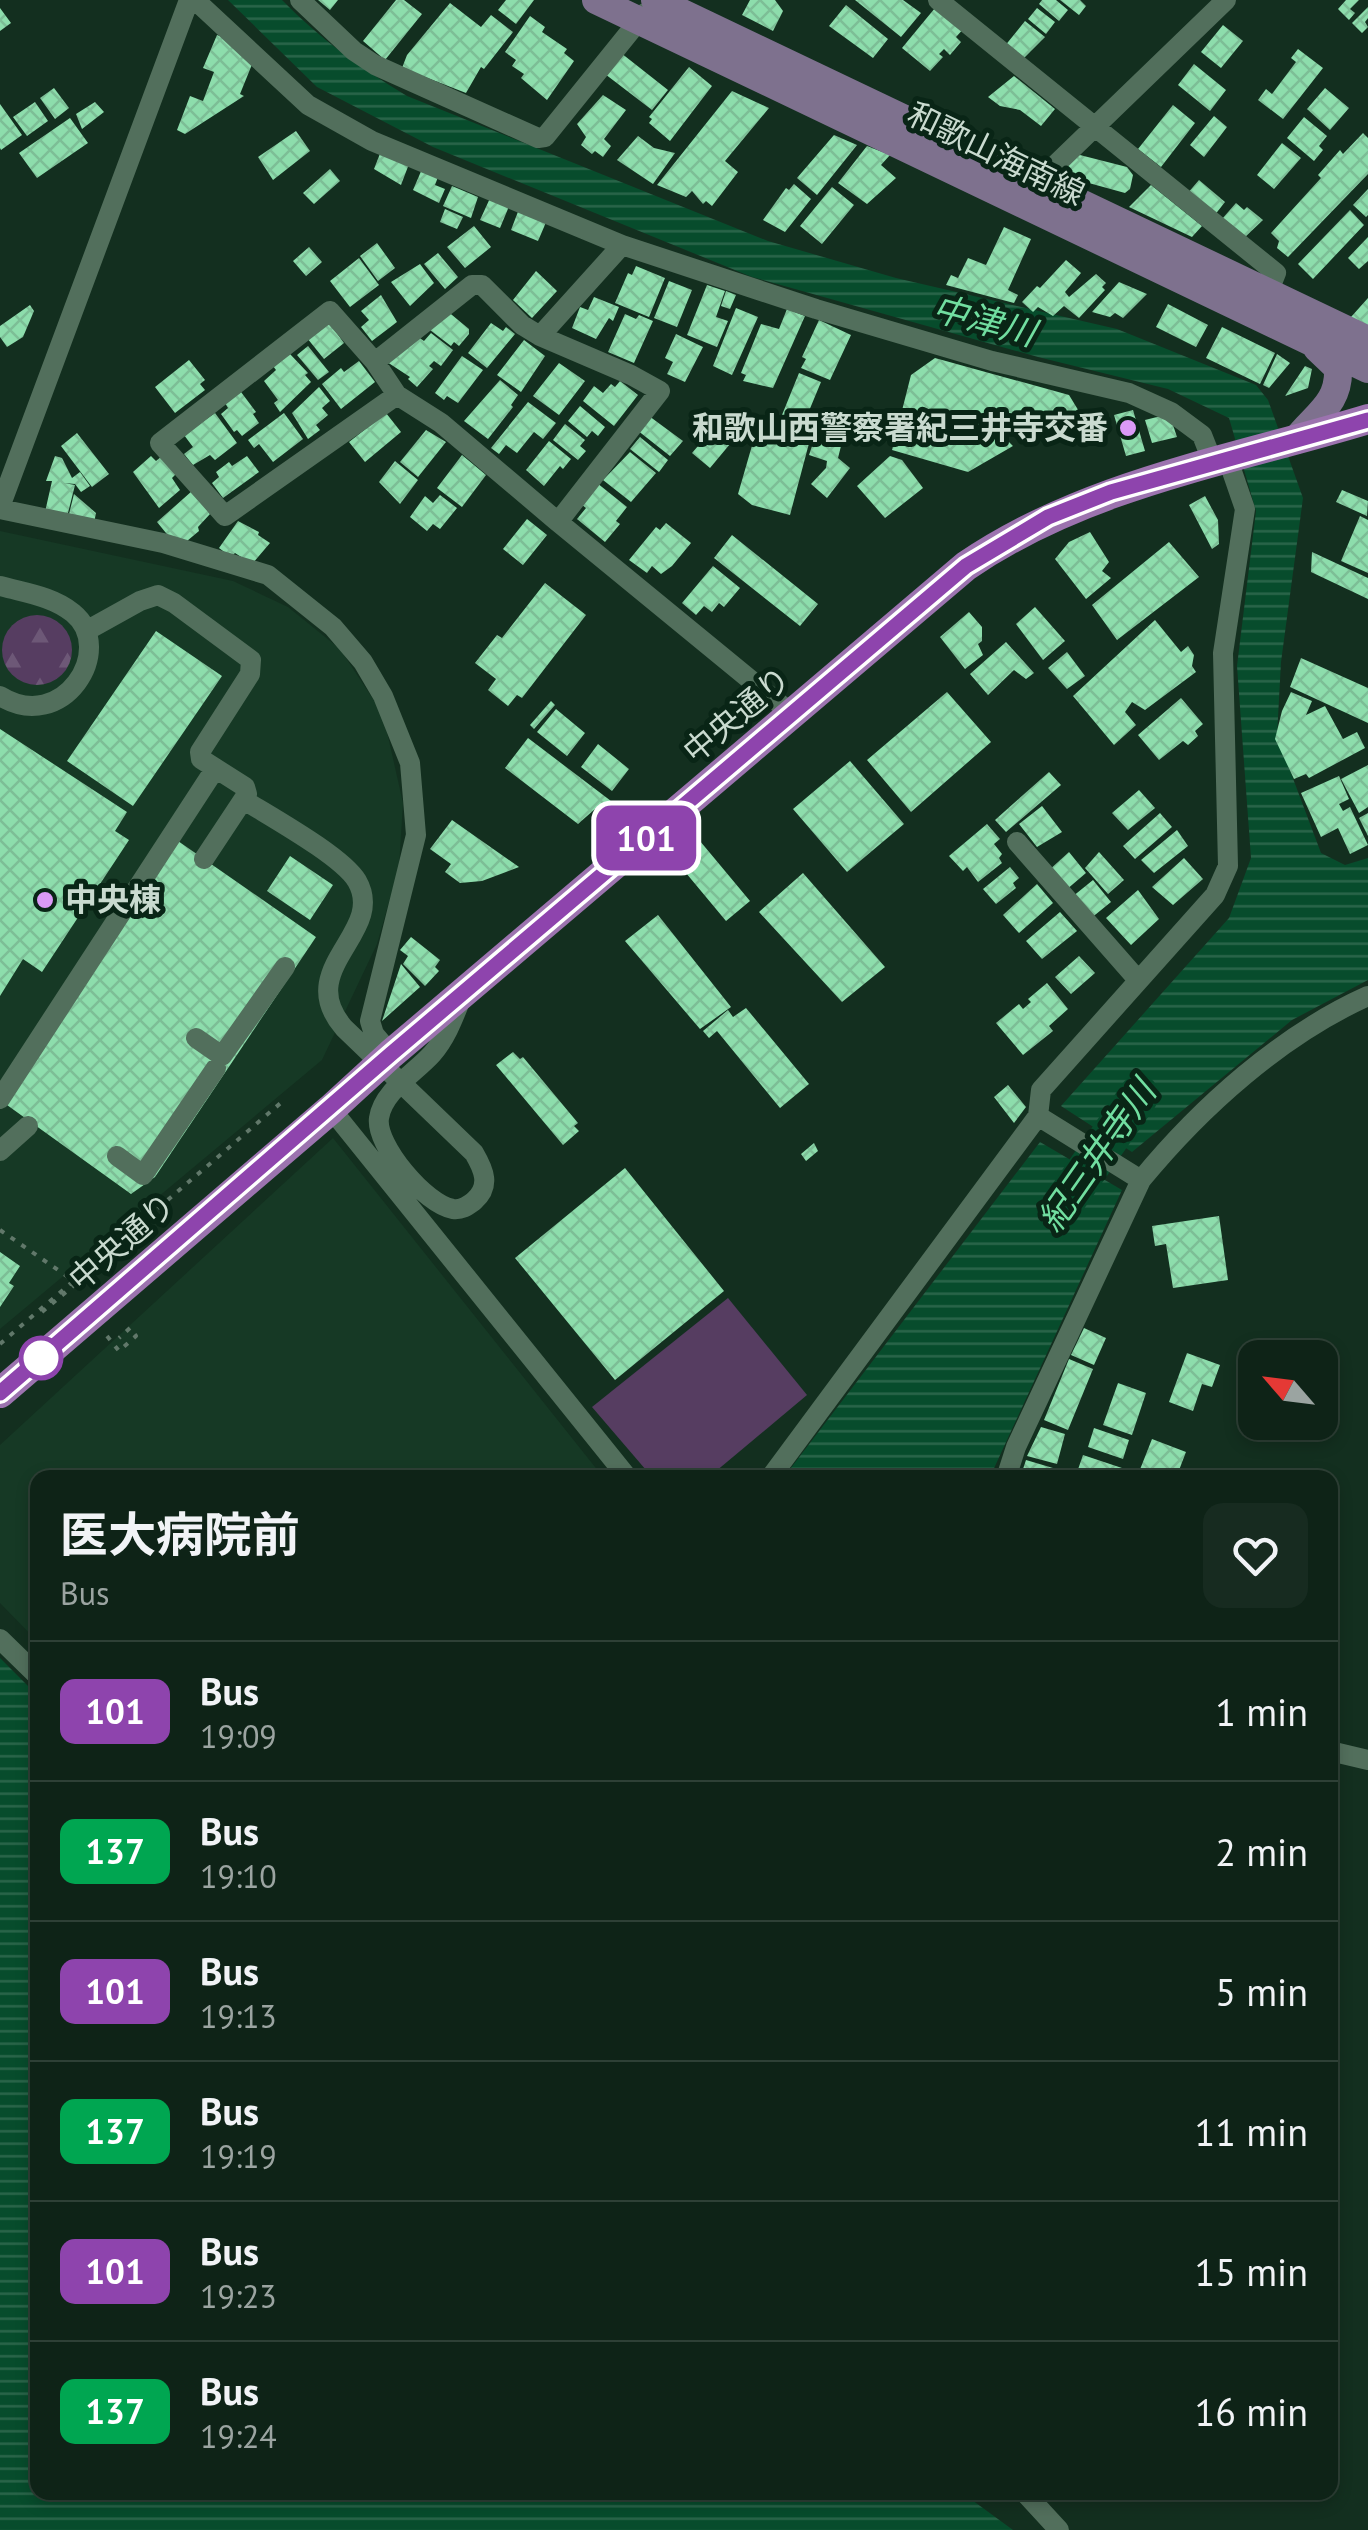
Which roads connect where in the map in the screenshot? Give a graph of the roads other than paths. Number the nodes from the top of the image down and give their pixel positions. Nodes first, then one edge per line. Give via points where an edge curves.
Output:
1 (192, 0) edge
2 (300, 0) edge
3 (596, 0) edge
4 (938, 0) edge
5 (1226, 0) edge
6 (651, 5) edge
7 (1095, 126) junction
8 (1036, 198) junction
9 (622, 245) junction
10 (1268, 293) junction
11 (540, 336) junction
12 (1301, 338) junction
13 (1368, 340) edge
14 (375, 362) junction
15 (1368, 369) edge
16 (397, 395) junction
17 (1368, 420) edge
18 (1295, 442) junction
19 (1226, 460) junction
20 (0, 508) edge
21 (558, 522) junction
22 (0, 586) edge
23 (86, 632) junction
24 (0, 696) edge
25 (792, 714) junction
26 (214, 769) junction
27 (244, 800) junction
28 (1017, 842) dead end
29 (204, 860) dead end
30 (285, 968) dead end
31 (1138, 980) junction
32 (463, 993) junction
33 (1368, 996) edge
34 (196, 1038) dead end
35 (391, 1054) junction
36 (216, 1068) dead end
37 (0, 1098) edge
38 (331, 1109) junction
39 (1043, 1118) junction
40 (28, 1125) dead end
41 (0, 1150) edge
42 (117, 1156) dead end
43 (1135, 1176) junction
44 (0, 1393) edge
45 (622, 1470) edge
46 (776, 1470) edge
47 (1008, 1470) edge
48 (0, 1638) edge
49 (30, 1668) edge
50 (1338, 1753) edge
51 (1368, 1760) edge
52 (1031, 2500) edge
53 (1059, 2530) edge

1 - 9 street via 308,106 404,155
1 - 20 street
2 - 6 street via 376,65 538,138
3 - 6 main road, 和歌山海南線
4 - 7 street
5 - 7 street
6 - 8 main road, 和歌山海南線
7 - 8 street via 1048,172
7 - 10 street via 1276,273
8 - 10 main road, 和歌山海南線
8 - 12 main road, 和歌山海南線
9 - 11 street
9 - 19 street via 992,361 1129,393 1171,412
10 - 13 main road, 和歌山海南線
11 - 14 street via 482,286 472,285
11 - 21 street via 660,391
12 - 15 main road, 和歌山海南線
12 - 18 main road via 1334,362 1338,377 1329,407
14 - 16 street
14 - 16 street via 330,311 160,443 225,516
16 - 21 street via 441,423
17 - 18 highway, 中央通り
18 - 19 highway, 中央通り
19 - 25 highway, 中央通り via 1111,492 994,547
19 - 31 street via 1245,509 1223,653 1228,866 1215,896
20 - 35 street via 163,543 268,575 333,628 362,662 410,762 415,817 414,851 370,1021
21 - 25 street
22 - 23 street via 52,600 77,616
23 - 24 street via 88,652 74,689 40,706 16,706
23 - 26 street via 158,596 246,654 253,668 200,752
25 - 32 highway, 中央通り
26 - 27 street via 245,787
26 - 37 street
27 - 29 street
27 - 32 street via 356,880 363,899 326,991 331,1013 474,1154 485,1183 462,1209 418,1188 378,1124 388,1098 433,1054 447,1033
28 - 31 street
30 - 34 street via 222,1056
31 - 39 street via 1040,1090
32 - 35 highway, 中央通り
33 - 43 street via 1278,1048
35 - 38 highway, 中央通り
36 - 42 street via 143,1175
38 - 44 highway, 中央通り
38 - 45 street
39 - 43 street
39 - 46 street
40 - 41 street
43 - 47 street
48 - 49 street
50 - 51 street
52 - 53 street

